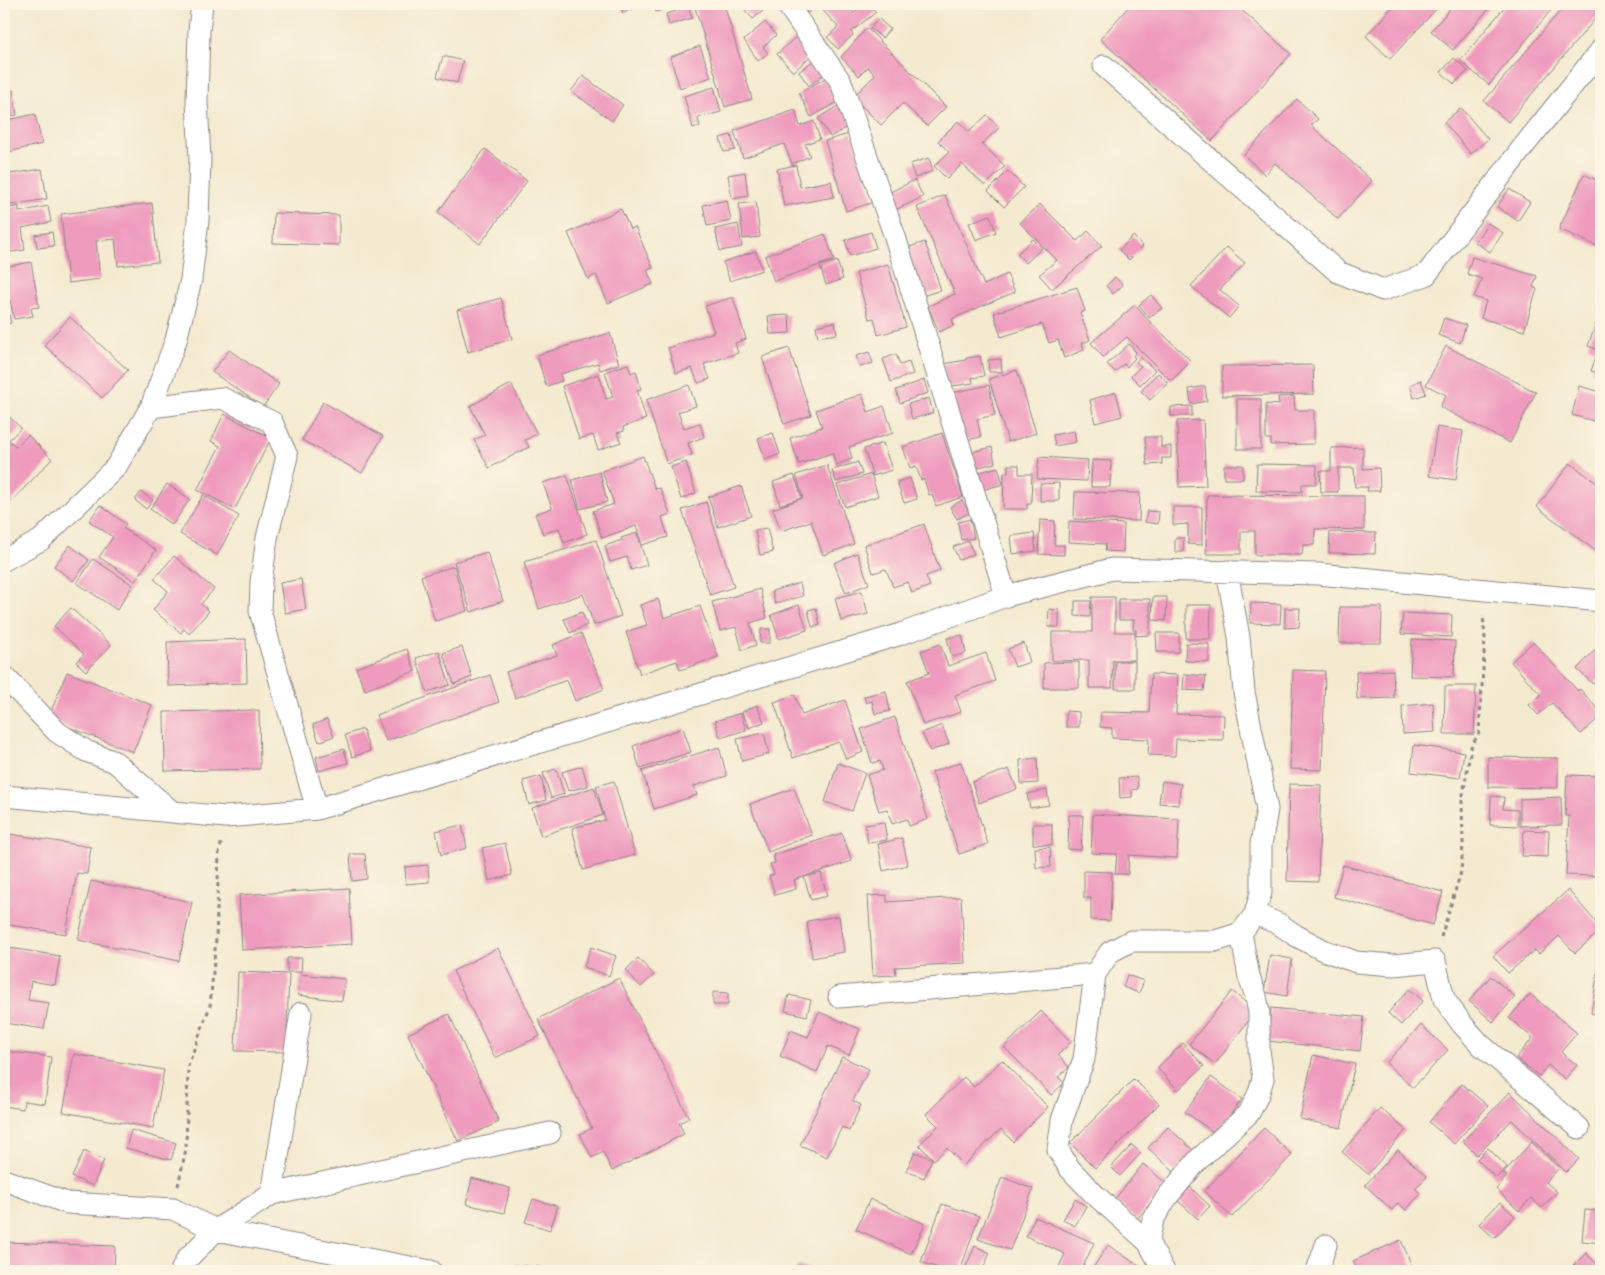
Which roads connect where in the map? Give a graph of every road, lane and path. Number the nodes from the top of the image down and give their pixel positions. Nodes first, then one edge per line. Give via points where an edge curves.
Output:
1 (202, 4) edge
2 (788, 4) edge
3 (1601, 50) edge
4 (1104, 66) dead end
5 (151, 407) junction
6 (4, 560) edge
7 (1227, 571) junction
8 (1484, 590) junction
9 (1006, 596) junction
10 (1601, 601) edge
11 (4, 676) edge
12 (4, 796) edge
13 (317, 809) junction
14 (170, 811) junction
15 (226, 817) junction
16 (1255, 914) junction
17 (1241, 933) junction
18 (1435, 961) junction
19 (1095, 974) junction
20 (839, 997) dead end
21 (300, 1013) dead end
22 (1579, 1128) dead end
23 (550, 1133) dead end
24 (4, 1180) edge
25 (272, 1194) junction
26 (173, 1209) junction
27 (216, 1230) junction
28 (1148, 1242) junction
29 (1326, 1246) dead end
30 (181, 1271) edge
31 (431, 1271) edge
32 (1164, 1271) edge
33 (1317, 1271) edge

1 - 5 street via 196,101 200,160 198,220 191,280 176,340
2 - 9 street via 841,82 895,237
3 - 4 street via 1426,275 1383,290 1338,272
5 - 6 street via 116,467 42,540
5 - 13 street via 222,398 272,422 287,456 267,538 260,611
7 - 8 street via 1318,574
7 - 9 street via 1112,568
7 - 16 street via 1239,637 1244,692 1267,809 1261,845 1261,892
8 - 10 street
8 - 18 path via 1482,620 1485,639 1479,733 1471,747 1462,801 1460,872
9 - 13 street via 898,635
11 - 14 street via 57,732 86,751 115,762
12 - 14 street
13 - 15 street
14 - 15 street
15 - 26 path via 219,853 210,1006 188,1066 186,1149
16 - 17 street
16 - 18 street via 1323,950 1356,962 1393,965
17 - 19 street via 1215,941 1130,941 1110,952
17 - 28 street via 1259,1013 1263,1079 1249,1113 1198,1160 1167,1197 1153,1220
18 - 22 street via 1444,999 1462,1024 1481,1045
19 - 20 street
19 - 28 street via 1084,1059 1062,1120 1058,1150 1070,1169 1094,1194
21 - 25 street
23 - 25 street
24 - 26 street via 67,1203
25 - 27 street
26 - 27 street
27 - 30 street via 187,1259
27 - 31 street
28 - 32 street
29 - 33 street

